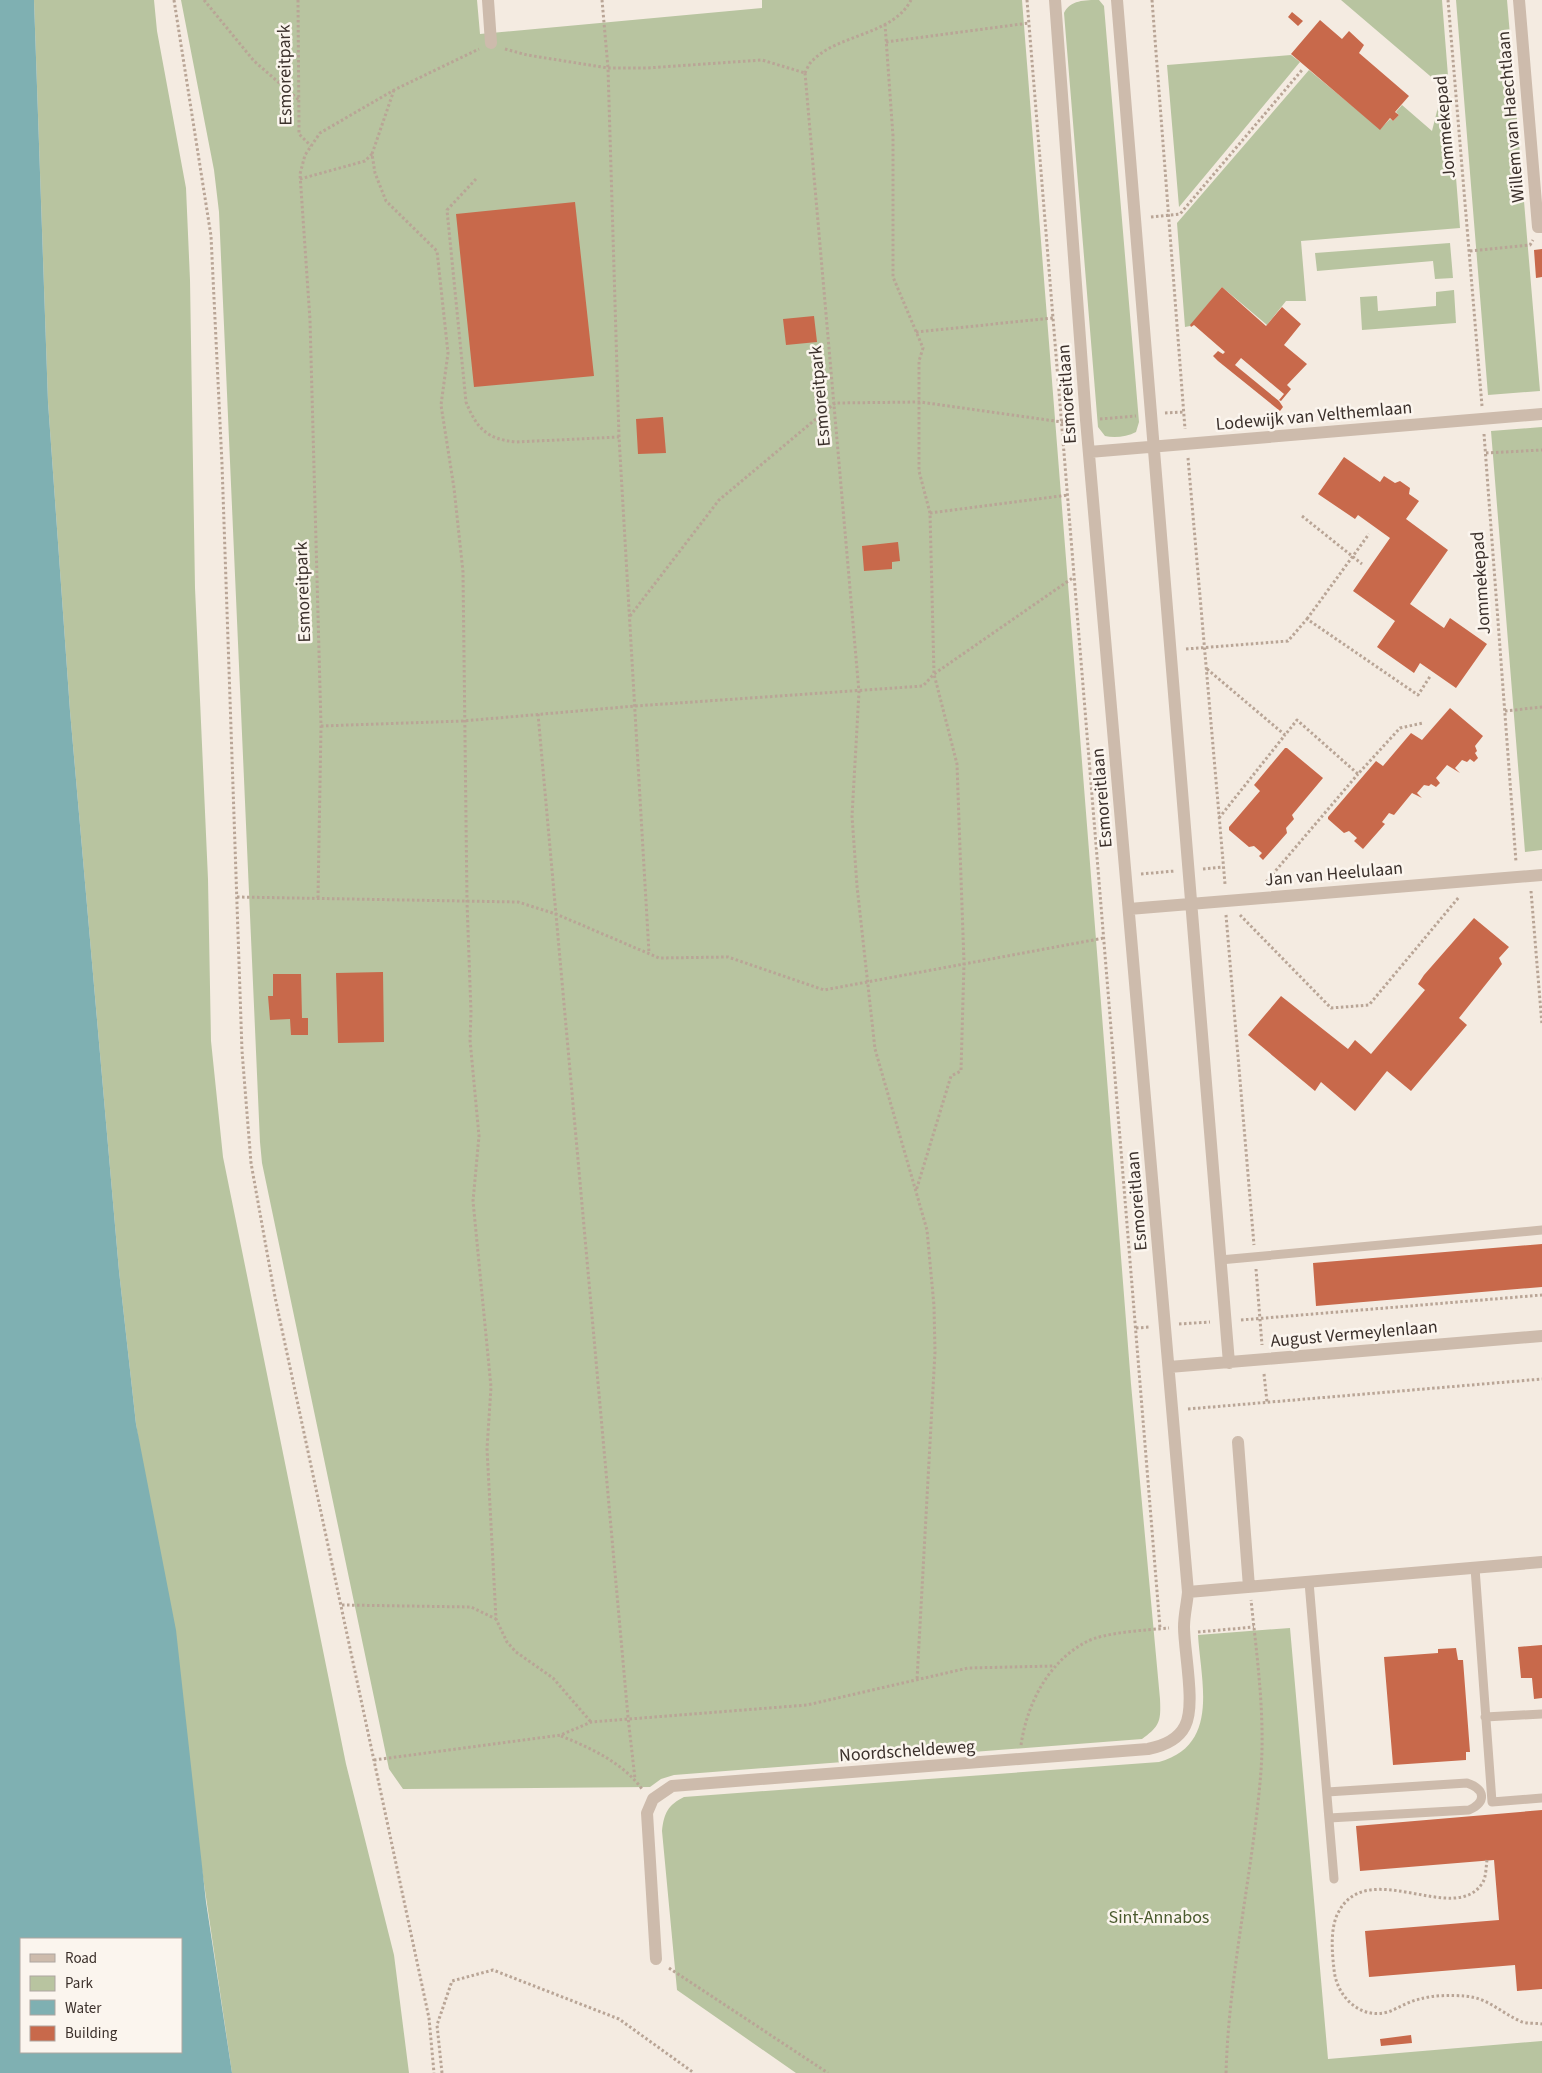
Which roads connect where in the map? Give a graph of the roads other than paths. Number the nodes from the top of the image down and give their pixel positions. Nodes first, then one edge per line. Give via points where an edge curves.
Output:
1 (488, 0) edge
2 (1055, 0) edge
3 (1117, 0) edge
4 (1519, 0) edge
5 (491, 43) road end
6 (1540, 227) edge
7 (1542, 414) edge
8 (1154, 447) junction
9 (1089, 452) junction
10 (1530, 876) edge
11 (1191, 904) junction
12 (1129, 909) junction
13 (1542, 1230) edge
14 (1220, 1260) junction
15 (1542, 1336) edge
16 (1228, 1362) junction
17 (1169, 1367) junction
18 (1238, 1442) dead end
19 (1542, 1562) edge
20 (1475, 1568) junction
21 (1309, 1582) junction
22 (1249, 1587) junction
23 (1188, 1592) junction
24 (1542, 1714) edge
25 (1485, 1717) junction
26 (1327, 1792) junction
27 (1542, 1798) edge
28 (1329, 1818) junction
29 (1334, 1879) dead end
30 (656, 1959) road end

1 - 5 street
2 - 9 street, Esmoreitlaan
3 - 8 street
4 - 6 street, Willem van Haechtlaan
7 - 8 street, Lodewijk van Velthemlaan
8 - 9 street, Lodewijk van Velthemlaan
8 - 11 street
9 - 12 street, Esmoreitlaan
10 - 11 street, Jan van Heelulaan
11 - 12 street, Jan van Heelulaan
11 - 14 street
12 - 17 street, Esmoreitlaan
13 - 14 lane
14 - 16 street
15 - 16 street, August Vermeylenlaan
16 - 17 street, August Vermeylenlaan
17 - 23 street, Esmoreitlaan
18 - 22 street
19 - 20 street
20 - 21 street
20 - 25 lane
21 - 22 street
21 - 26 lane
22 - 23 street
23 - 30 street, Noordscheldeweg via 1184,1626 1190,1710 1186,1725 1178,1736 1162,1746 665,1789 653,1799 646,1824
24 - 25 lane
25 - 27 lane via 1492,1802
26 - 28 lane
26 - 28 lane via 1467,1783 1481,1792 1482,1800 1469,1810
28 - 29 lane

